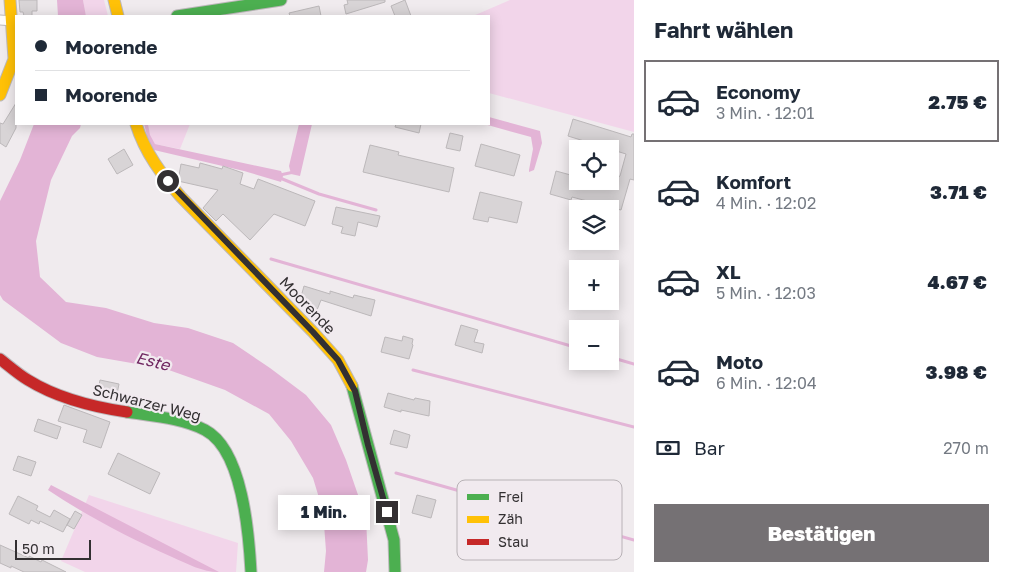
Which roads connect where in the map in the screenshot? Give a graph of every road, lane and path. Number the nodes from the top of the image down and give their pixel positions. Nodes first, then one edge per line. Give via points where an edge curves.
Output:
1 (10, 0) edge
2 (114, 0) edge
3 (282, 0) edge
4 (118, 15) edge
5 (184, 15) edge
6 (0, 20) edge
7 (13, 21) junction
8 (0, 94) edge
9 (136, 125) edge
10 (0, 359) edge
11 (251, 572) edge
12 (395, 572) edge

1 - 7 street
2 - 4 street
3 - 5 street
6 - 7 street
7 - 8 street via 14,59
9 - 12 street, Moorende via 142,143 162,175 313,332 348,376 355,391 391,527
10 - 11 street, Schwarzer Weg via 27,380 97,407 187,424 212,434 227,454 241,490

